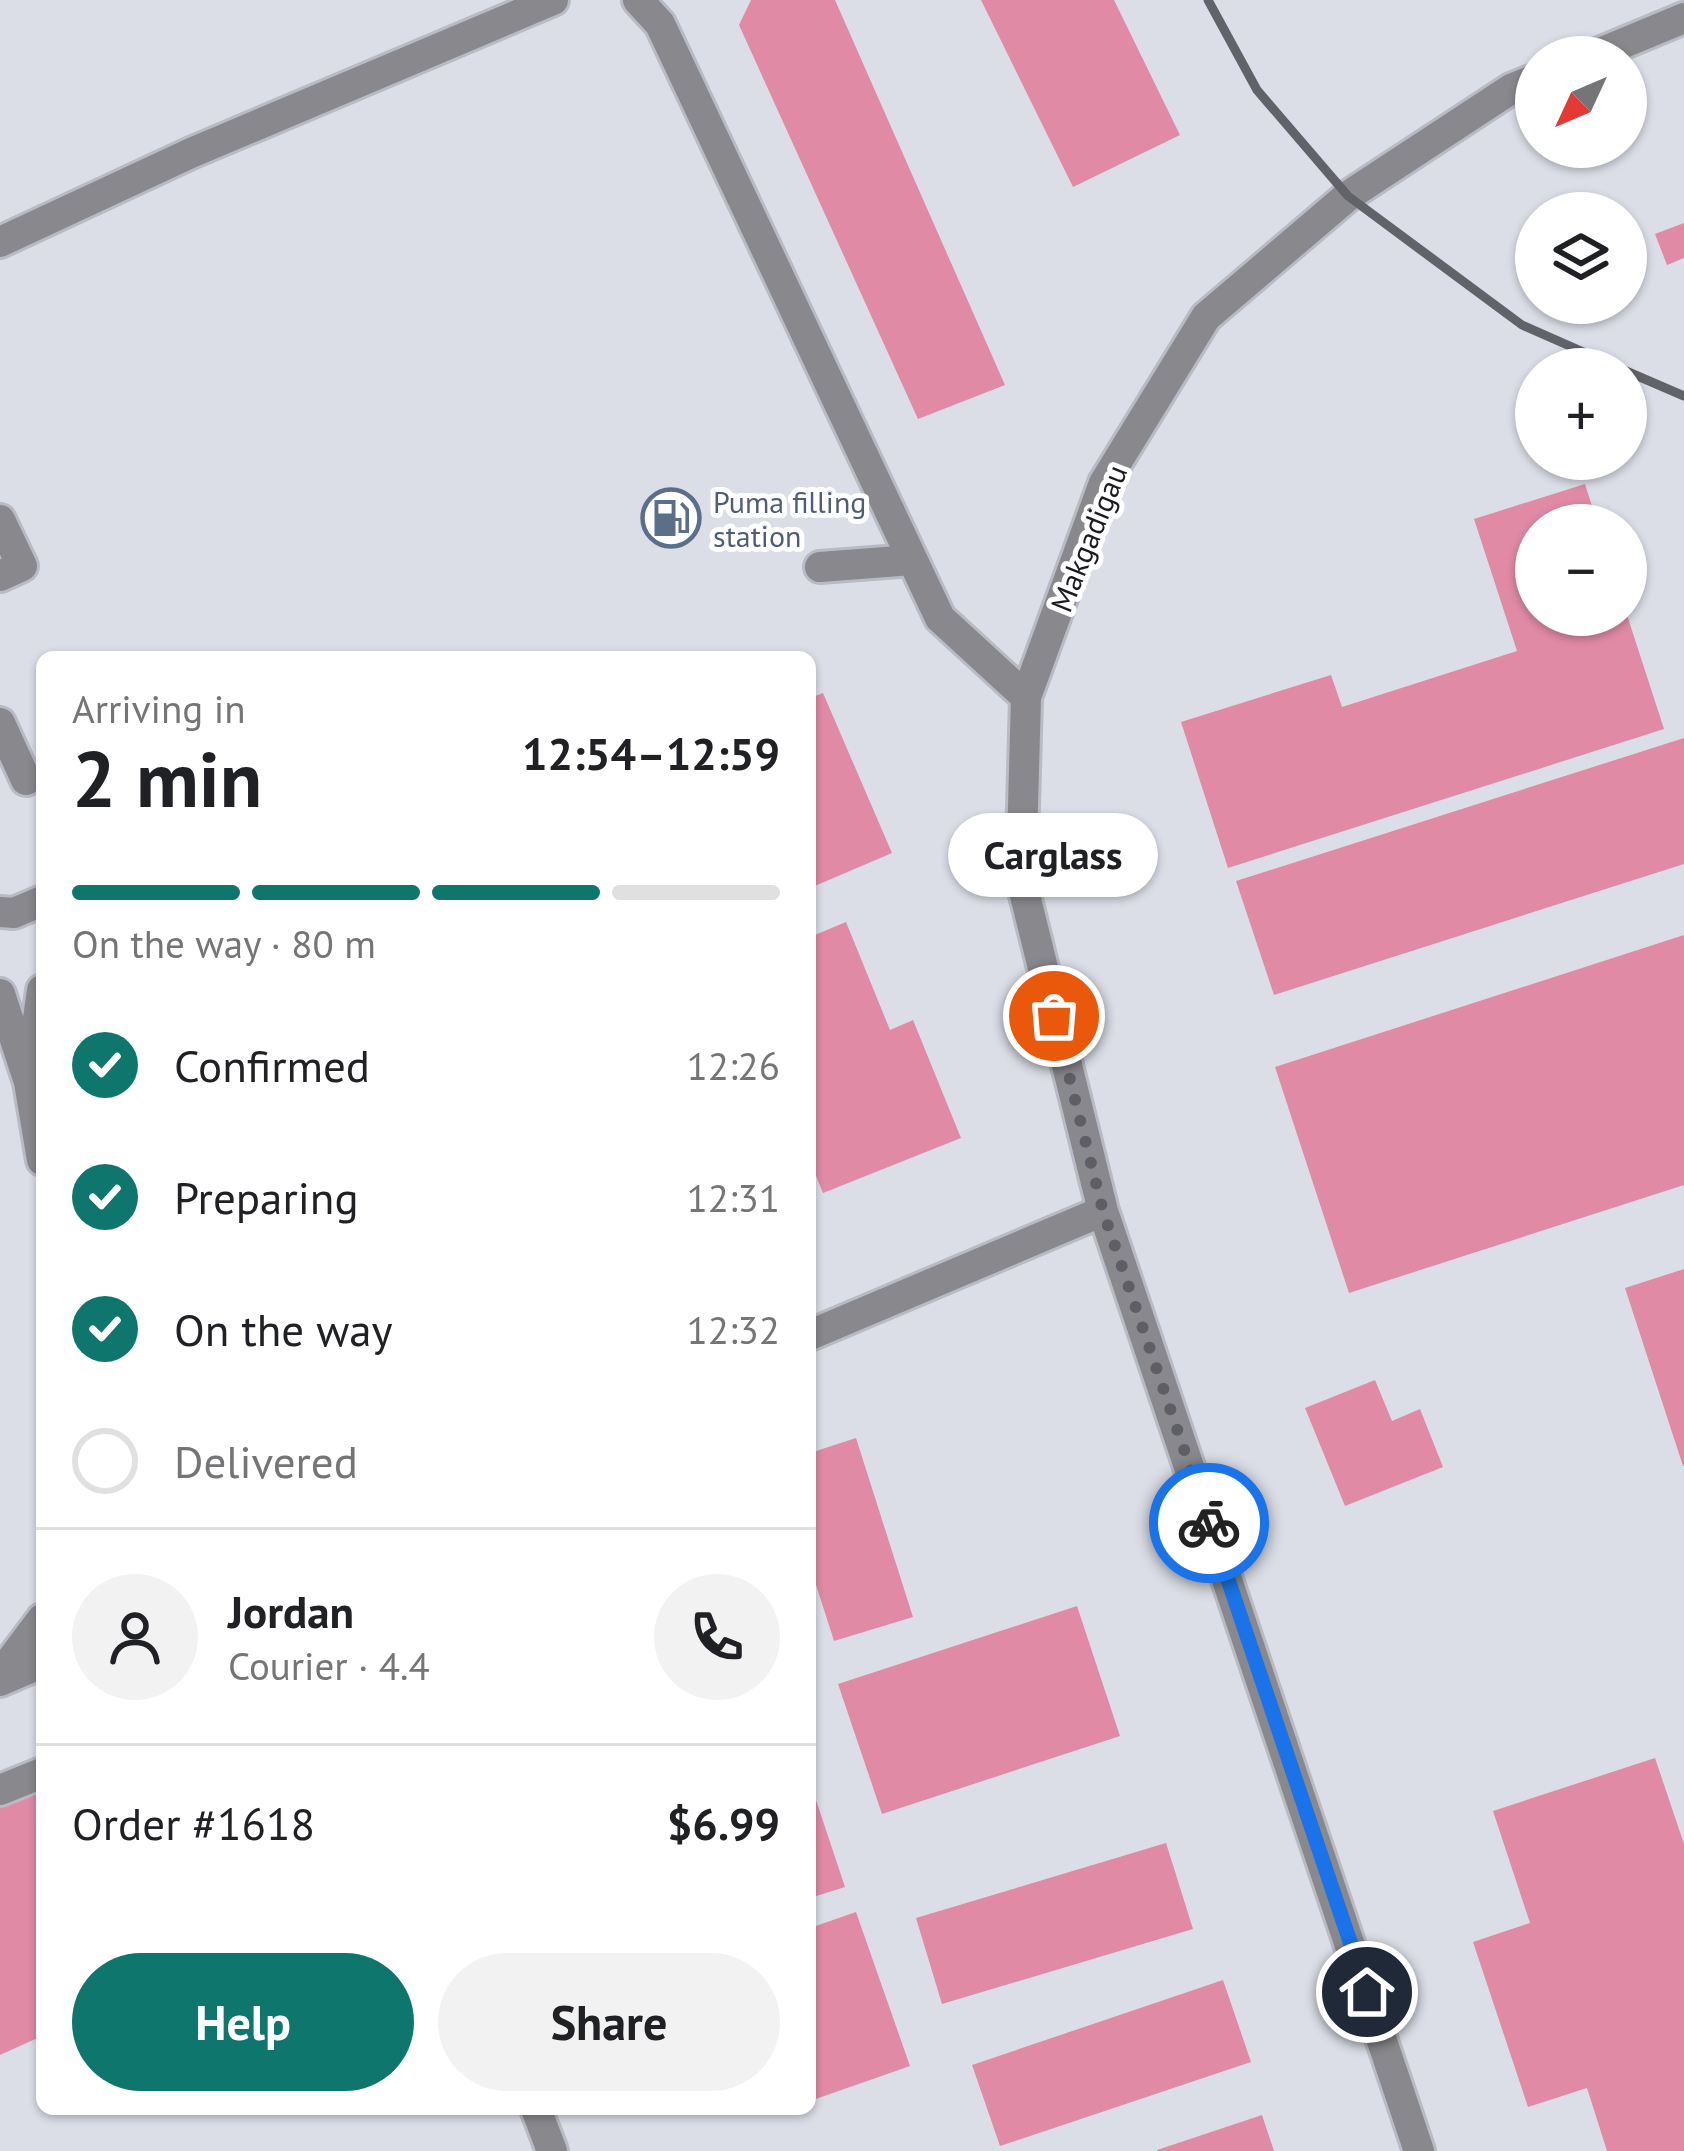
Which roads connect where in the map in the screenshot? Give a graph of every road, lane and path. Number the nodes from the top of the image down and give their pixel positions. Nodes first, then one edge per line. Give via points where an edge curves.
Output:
1 (553, 0) edge
2 (638, 0) edge
3 (1684, 18) edge
4 (1641, 36) edge
5 (1515, 87) edge
6 (0, 242) edge
7 (0, 520) edge
8 (912, 560) junction
9 (820, 567) dead end
10 (0, 576) edge
11 (1026, 698) junction
12 (0, 723) edge
13 (23, 782) edge
14 (36, 904) edge
15 (0, 912) edge
16 (0, 994) edge
17 (36, 1032) edge
18 (29, 1082) junction
19 (36, 1124) edge
20 (1103, 1211) junction
21 (816, 1332) edge
22 (36, 1627) edge
23 (36, 1665) edge
24 (0, 1678) edge
25 (36, 1775) edge
26 (0, 1790) edge
27 (538, 2115) edge
28 (552, 2151) edge
29 (1419, 2151) edge

1 - 6 street
2 - 8 street via 660,24
3 - 4 street
5 - 11 street, Makgadigau via 1348,196 1206,317 1104,483
7 - 10 street via 22,566
8 - 9 street
8 - 11 street via 940,618
11 - 20 street, Makgadigau via 1021,879
12 - 13 street
14 - 15 street
16 - 18 street
17 - 18 street
18 - 19 street
20 - 21 street
20 - 29 street, Makgadigau
22 - 24 street
23 - 24 street
25 - 26 street
27 - 28 street

